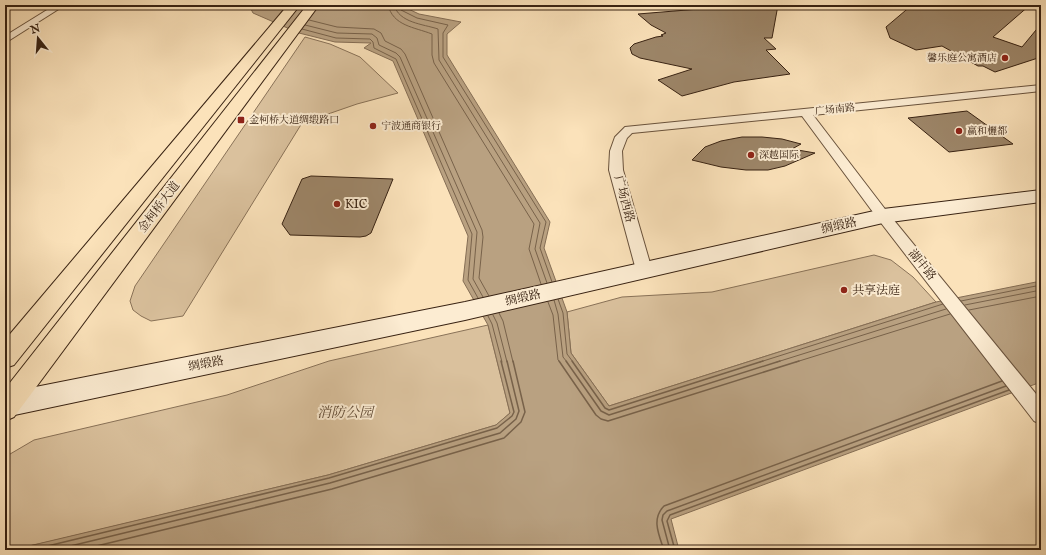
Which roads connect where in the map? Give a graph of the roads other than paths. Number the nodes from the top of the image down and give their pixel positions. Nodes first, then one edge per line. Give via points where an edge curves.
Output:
1 (61, 5) edge
2 (294, 5) edge
3 (313, 5) edge
4 (284, 30) junction
5 (5, 40) edge
6 (1041, 88) edge
7 (806, 113) junction
8 (629, 130) joint
9 (1041, 196) edge
10 (883, 216) junction
11 (644, 270) junction
12 (5, 358) edge
13 (6, 406) edge
14 (1041, 416) edge

1 - 5 street
2 - 4 main road, 金柯桥大道
3 - 4 main road, 金柯桥大道
4 - 12 main road, 金柯桥大道
4 - 13 main road, 金柯桥大道
6 - 7 street, 广场南路
7 - 8 street, 广场南路
7 - 10 street, 湖中路
8 - 11 street, 广场西路 via 618,144 616,170
9 - 10 street, 绸缎路
10 - 11 street, 绸缎路
10 - 14 street, 湖中路
11 - 13 street, 绸缎路 via 465,311

